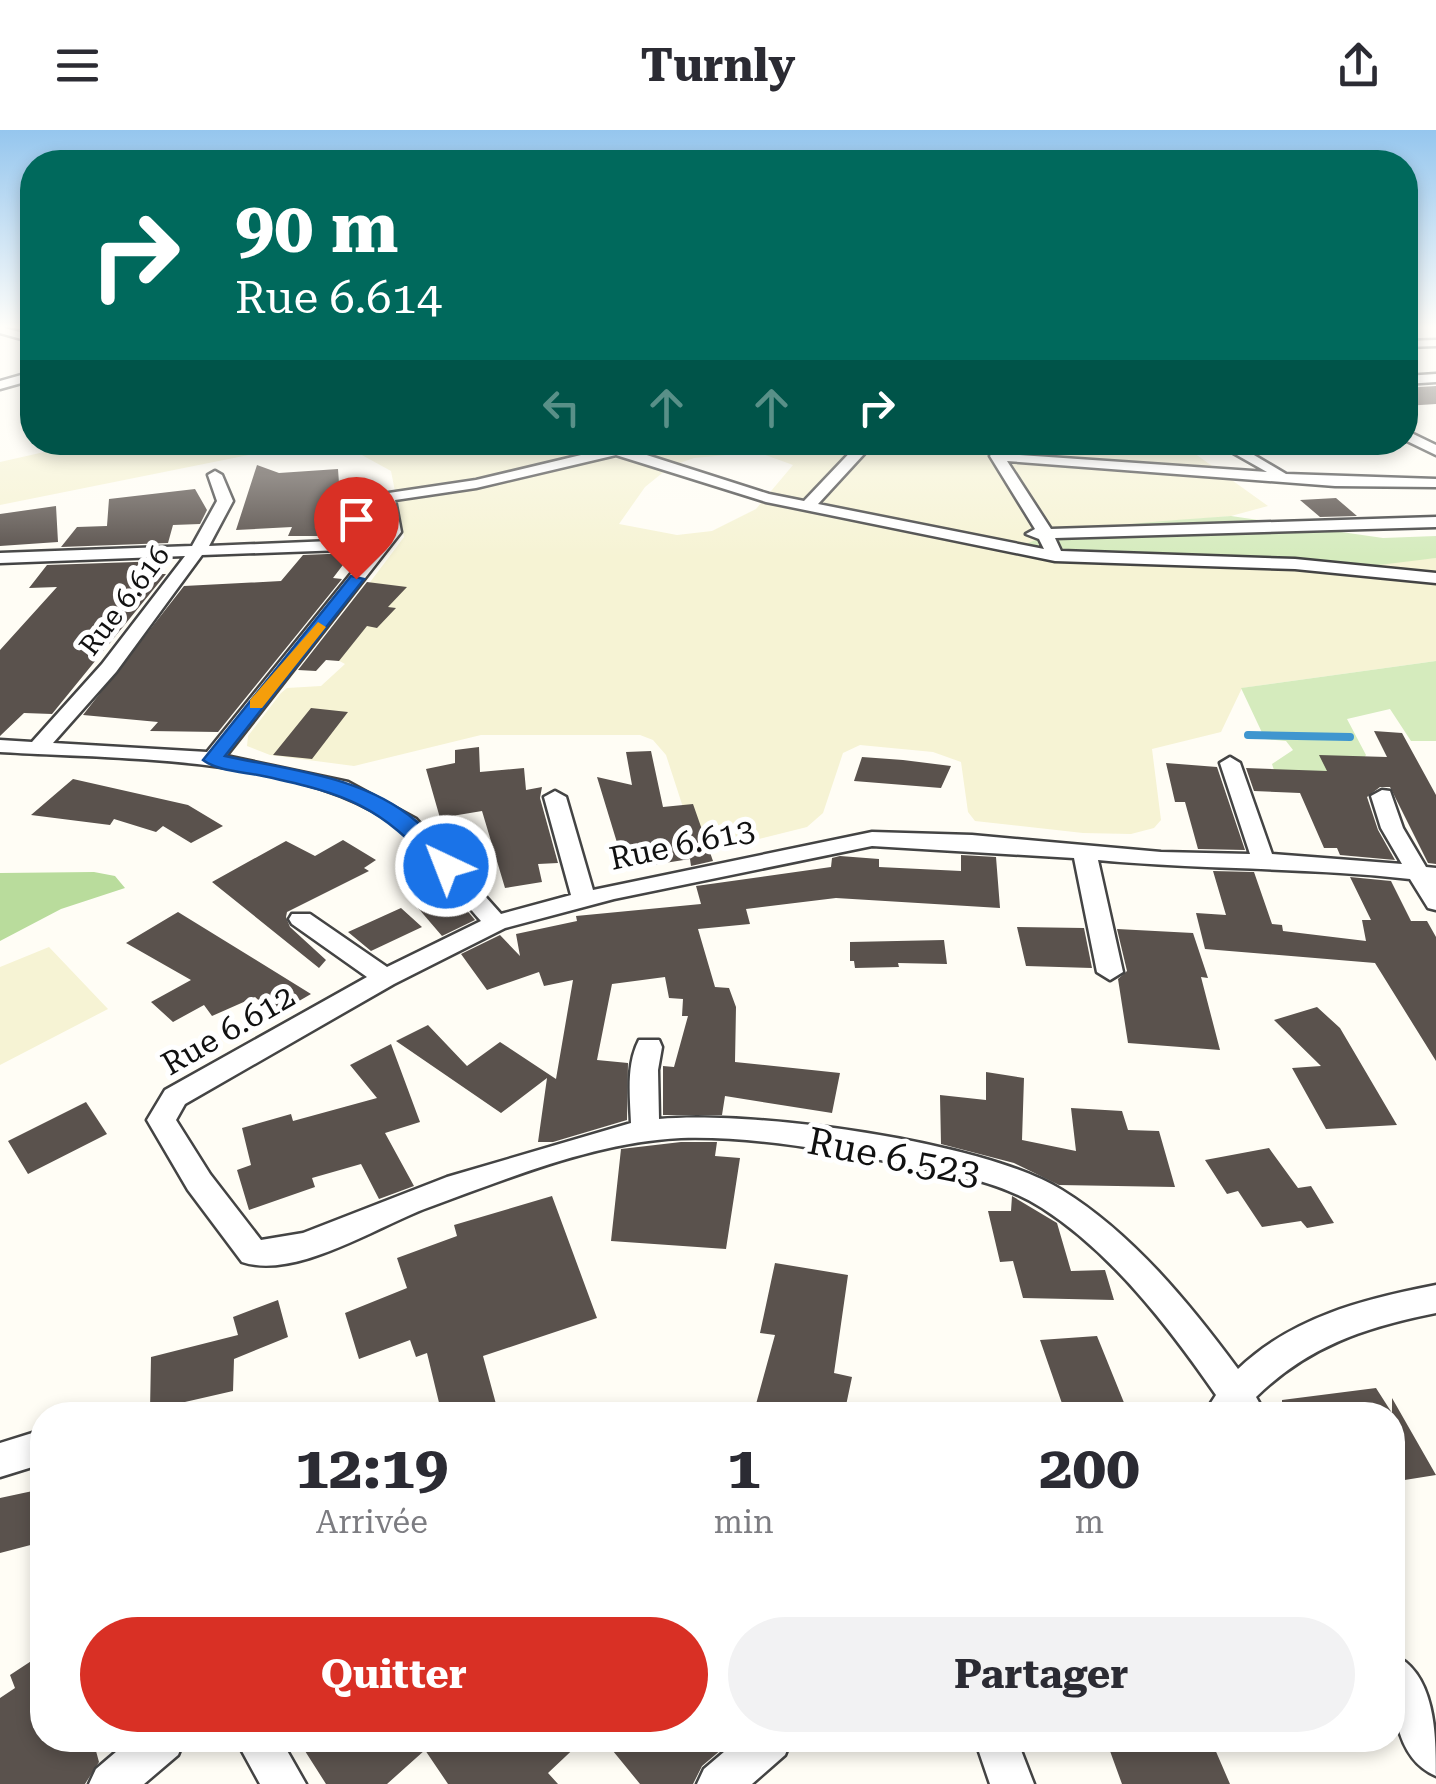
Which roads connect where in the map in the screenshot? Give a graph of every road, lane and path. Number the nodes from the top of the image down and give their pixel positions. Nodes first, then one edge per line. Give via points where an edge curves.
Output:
1 (594, 455) edge
2 (633, 455) edge
3 (856, 455) edge
4 (1246, 455) edge
5 (215, 475) dead end
6 (1289, 478) junction
7 (1436, 483) edge
8 (807, 506) junction
9 (1436, 522) edge
10 (1045, 534) junction
11 (974, 540) junction
12 (379, 544) junction
13 (198, 549) junction
14 (1056, 556) junction
15 (6, 558) edge
16 (0, 574) edge
17 (1436, 578) edge
18 (0, 746) edge
19 (38, 748) junction
20 (212, 760) junction
21 (1230, 764) dead end
22 (555, 796) dead end
23 (1382, 796) dead end
24 (1085, 854) junction
25 (1262, 860) junction
26 (1425, 874) edge
27 (584, 899) junction
28 (1436, 903) edge
29 (301, 919) dead end
30 (496, 923) junction
31 (1110, 972) dead end
32 (386, 978) junction
33 (649, 1047) dead end
34 (644, 1131) junction
35 (271, 1254) joint
36 (1436, 1299) edge
37 (1230, 1402) edge
38 (1241, 1402) edge
39 (30, 1450) edge
40 (0, 1460) edge
41 (1405, 1698) edge
42 (149, 1752) edge
43 (264, 1752) edge
44 (756, 1752) edge
45 (1000, 1752) edge
46 (1436, 1754) edge
47 (111, 1784) edge
48 (284, 1784) edge
49 (719, 1784) edge
50 (1012, 1784) edge

1 - 12 street via 387,497 393,532
2 - 8 street via 726,488
3 - 8 street
4 - 6 street
5 - 13 street, Rue 6.616 via 225,501
6 - 7 street
6 - 10 street via 997,456
8 - 11 street
9 - 10 street
10 - 11 street
10 - 14 street
11 - 14 street
12 - 13 street
12 - 20 street
13 - 15 street
13 - 19 street, Rue 6.616
14 - 17 street via 1295,564
15 - 16 street
18 - 19 street
19 - 20 street
20 - 30 street via 340,787 382,807 408,824
21 - 25 street
22 - 27 street
23 - 26 street via 1392,828
24 - 25 street, Rue 6.613
24 - 27 street, Rue 6.613 via 955,841 842,841
24 - 31 street
25 - 26 street, Rue 6.613
26 - 28 street
27 - 30 street, Rue 6.613
29 - 32 street
30 - 32 street, Rue 6.612
32 - 35 street, Rue 6.612 via 166,1107 162,1120 199,1182 253,1252
33 - 34 street
34 - 35 street, Rue 6.523 via 567,1148 287,1254
34 - 37 street, Rue 6.523 via 720,1128 929,1157 1048,1196 1125,1264
36 - 38 street via 1362,1313 1305,1335
39 - 40 street
41 - 46 street
42 - 47 street
43 - 48 street
44 - 49 street
45 - 50 street

